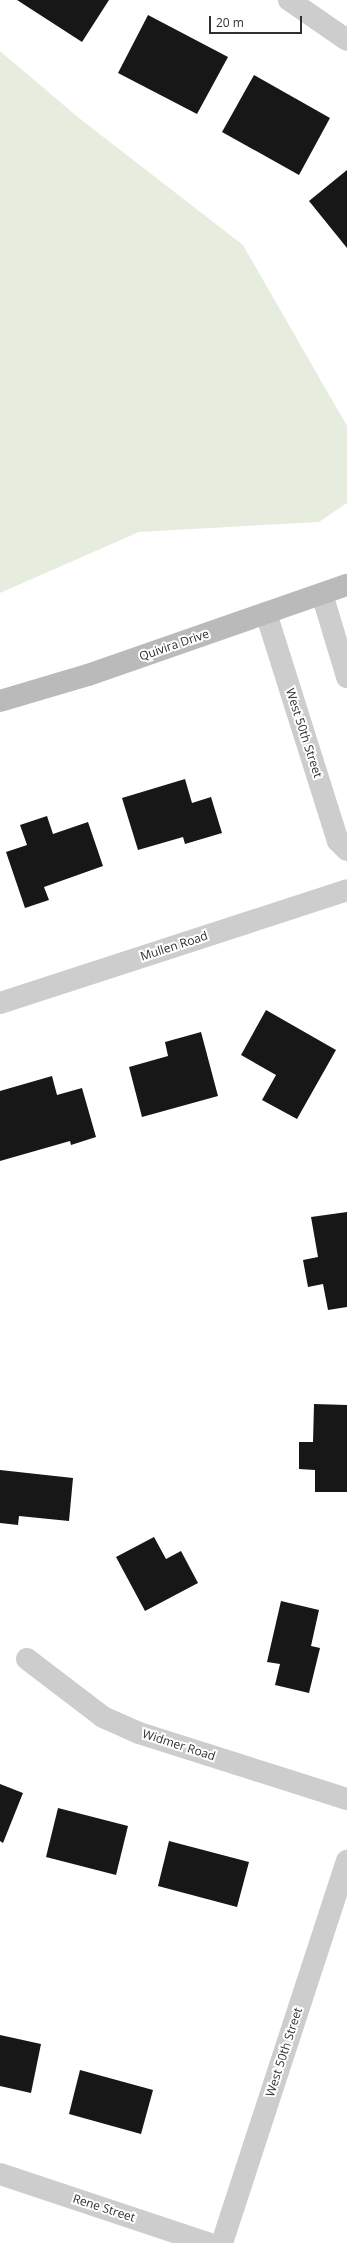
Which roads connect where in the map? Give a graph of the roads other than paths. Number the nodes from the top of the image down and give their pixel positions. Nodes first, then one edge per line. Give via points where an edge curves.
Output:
1 (289, 0) edge
2 (347, 40) edge
3 (347, 584) edge
4 (322, 594) junction
5 (266, 613) junction
6 (347, 677) edge
7 (0, 701) edge
8 (347, 850) edge
9 (347, 890) edge
10 (0, 1003) edge
11 (27, 1659) dead end
12 (347, 1799) edge
13 (347, 1861) edge
14 (0, 2174) edge
15 (208, 2243) edge
16 (222, 2243) edge

1 - 2 street
3 - 4 main road, Quivira Drive
4 - 5 main road, Quivira Drive
4 - 6 street
5 - 7 main road, Quivira Drive via 88,675
5 - 8 street, West 50th Street via 338,841
9 - 10 street, Mullen Road
11 - 12 street, Widmer Road via 103,1717 139,1732
13 - 16 street, West 50th Street
14 - 15 street, Rene Street

